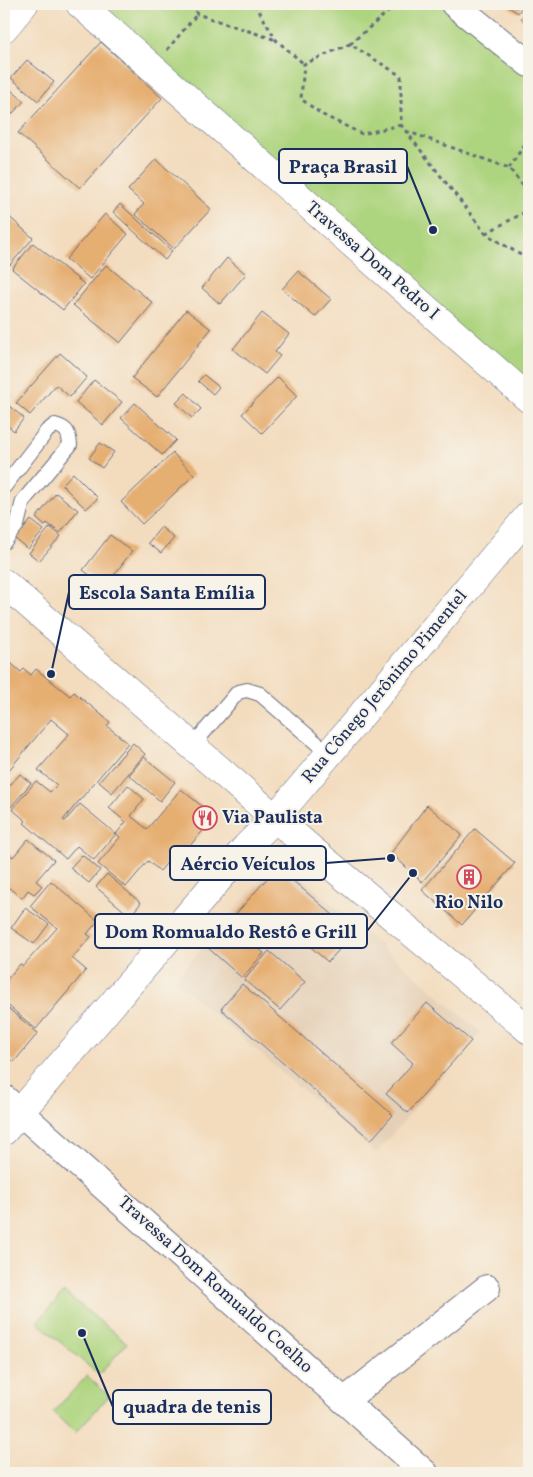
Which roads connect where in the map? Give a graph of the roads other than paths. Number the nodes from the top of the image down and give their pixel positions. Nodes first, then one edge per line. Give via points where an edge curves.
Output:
1 (24, 4) edge
2 (80, 4) edge
3 (454, 4) edge
4 (4, 28) edge
5 (529, 64) edge
6 (529, 399) edge
7 (4, 487) edge
8 (529, 515) edge
9 (4, 542) edge
10 (4, 583) edge
11 (193, 745) junction
12 (329, 754) junction
13 (276, 816) junction
14 (529, 1030) edge
15 (9, 1114) edge
16 (487, 1288) dead end
17 (344, 1401) junction
18 (425, 1473) edge

1 - 4 street
2 - 6 street, Travessa Dom Pedro I
3 - 5 street
7 - 9 lane via 47,431 55,425 64,427 69,434 70,445 23,501 17,525
8 - 12 street, Rua Cônego Jerônimo Pimentel
10 - 11 street
11 - 12 lane via 238,692 247,690 260,694
11 - 13 street
12 - 13 street, Rua Cônego Jerônimo Pimentel
13 - 14 street via 311,849
13 - 15 street, Rua Cônego Jerônimo Pimentel
15 - 17 street, Travessa Dom Romualdo Coelho
16 - 17 street
17 - 18 street, Travessa Dom Romualdo Coelho

